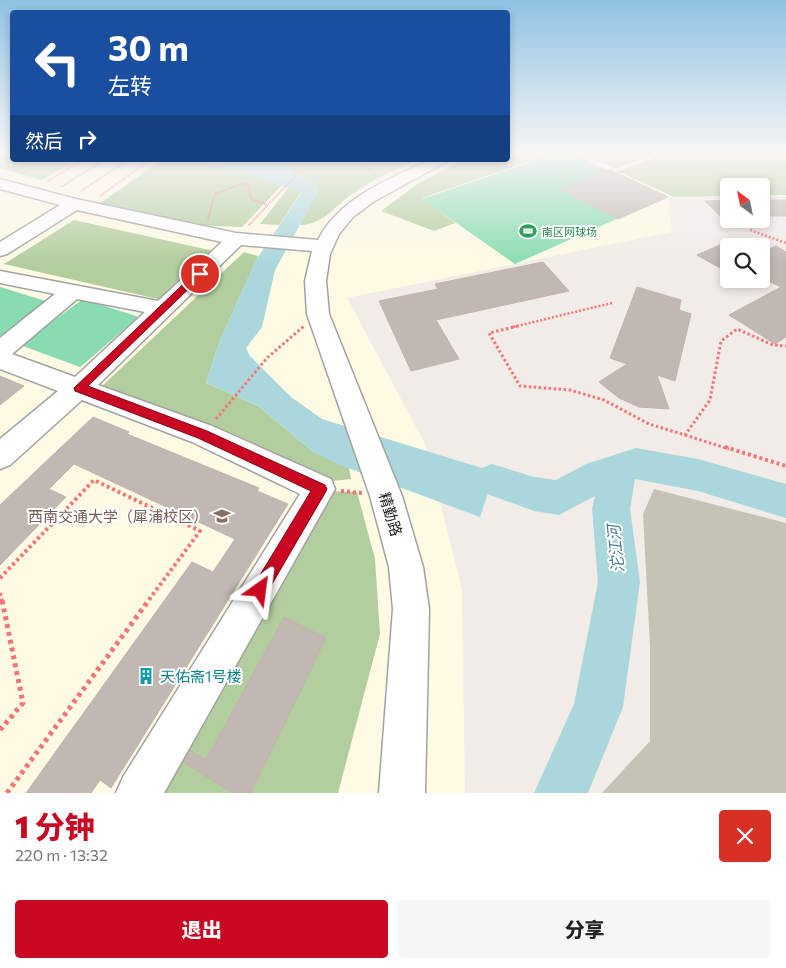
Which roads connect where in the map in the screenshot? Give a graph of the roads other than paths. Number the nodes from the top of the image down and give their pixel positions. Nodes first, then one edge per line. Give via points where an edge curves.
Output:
1 (22, 190) edge
2 (380, 190) edge
3 (29, 192) junction
4 (7, 203) dead end
5 (75, 204) junction
6 (236, 239) junction
7 (323, 246) junction
8 (0, 250) edge
9 (0, 277) edge
10 (72, 292) junction
11 (163, 309) junction
12 (0, 350) edge
13 (0, 358) edge
14 (79, 388) junction
15 (360, 424) joint
16 (0, 456) edge
17 (139, 793) edge
18 (402, 793) edge

1 - 3 street
2 - 7 street via 357,205 336,226
3 - 4 street
3 - 5 street
5 - 6 street
5 - 8 street
6 - 7 street
6 - 11 street
7 - 15 street, 精勤路 via 315,281 318,314
9 - 10 street
10 - 11 street
10 - 12 street
11 - 14 street
13 - 14 street
14 - 16 street
14 - 17 street via 202,434 320,489
15 - 18 street, 精勤路 via 386,496 406,568 411,609

